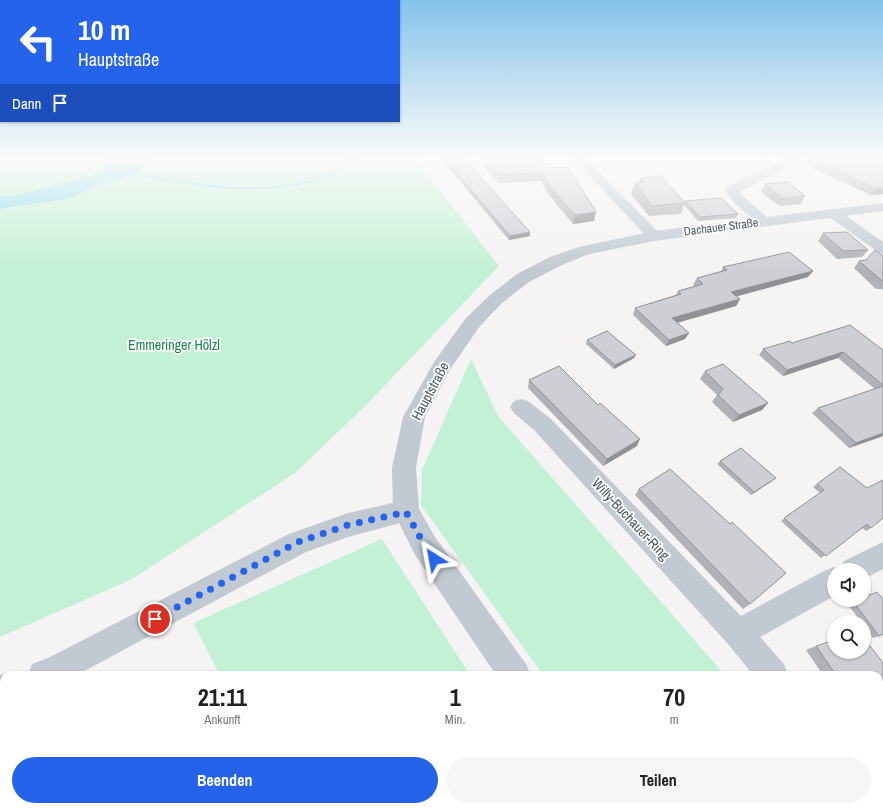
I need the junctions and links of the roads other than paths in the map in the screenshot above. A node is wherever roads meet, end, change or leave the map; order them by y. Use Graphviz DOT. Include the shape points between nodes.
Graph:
graph roads {
  1 [pos="615,195"];
  2 [pos="735,195"];
  3 [pos="883,207"];
  4 [pos="833,213"];
  5 [pos="764,222"];
  6 [pos="654,236"];
  7 [pos="883,249"];
  8 [pos="521,407"];
  9 [pos="406,512"];
  10 [pos="883,555"];
  11 [pos="868,563"];
  12 [pos="827,585"];
  13 [pos="738,634"];
  14 [pos="53,671"];
  15 [pos="512,671"];
  16 [pos="770,671"];
  1 -- 6 [label="street"];
  2 -- 5 [label="street"];
  3 -- 4 [label="street, Dachauer Straße"];
  4 -- 5 [label="street, Dachauer Straße"];
  4 -- 7 [label="street"];
  5 -- 6 [label="street, Dachauer Straße"];
  6 -- 9 [label="street, Hauptstraße" via="584,250 556,261 523,278 496,299 473,322 442,367 414,417 404,468"];
  8 -- 13 [label="street, Willy-Buchauer-Ring" via="543,425"];
  9 -- 14 [label="street" via="348,525 298,542"];
  9 -- 15 [label="street" via="425,546"];
  10 -- 11 [label="street"];
  12 -- 13 [label="street"];
  13 -- 16 [label="street, Willy-Buchauer-Ring"];
}
